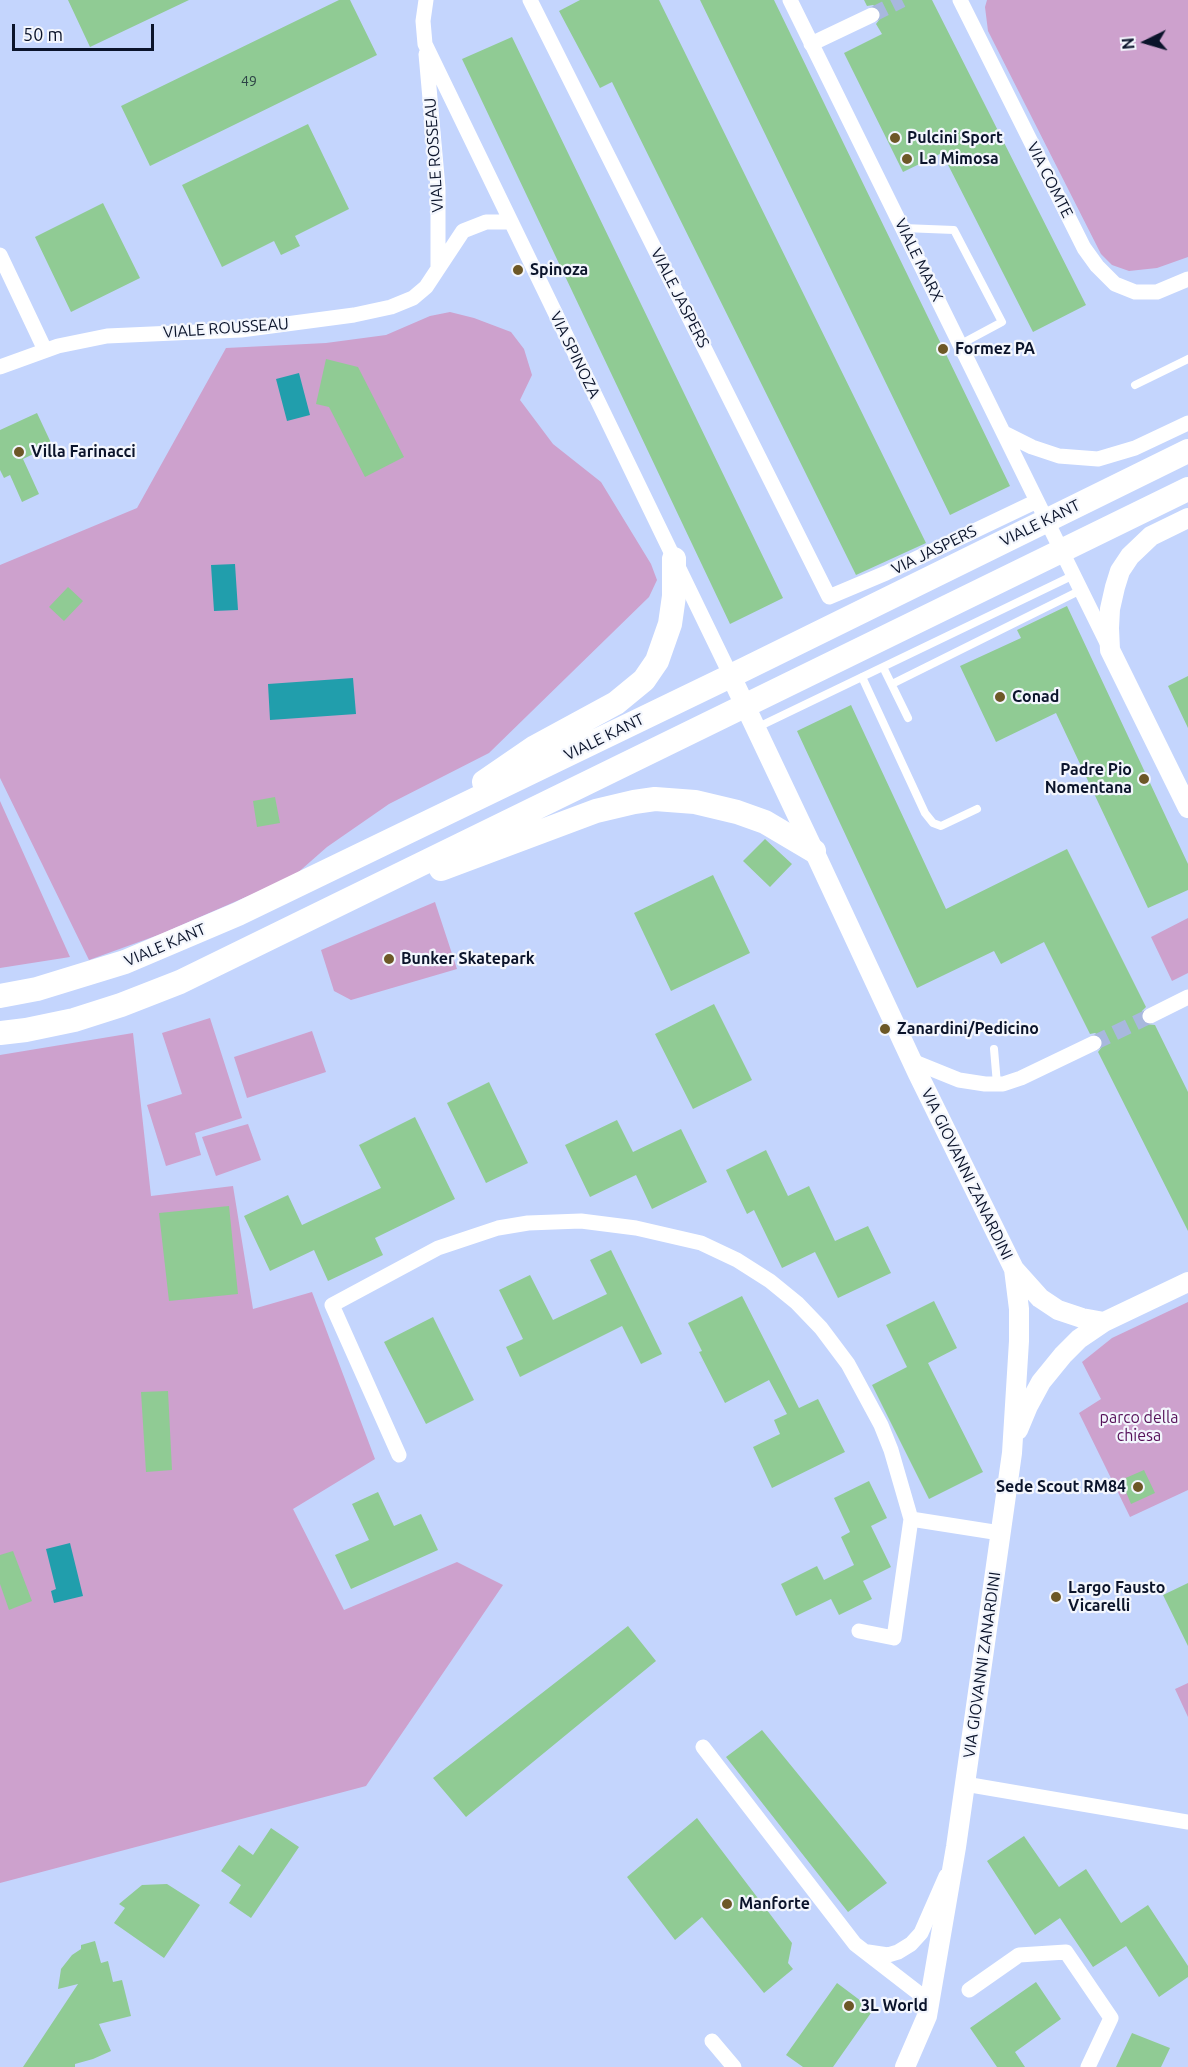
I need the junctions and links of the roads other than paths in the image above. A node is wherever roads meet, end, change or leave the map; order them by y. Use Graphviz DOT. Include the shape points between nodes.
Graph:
graph roads {
  1 [pos="426,0"];
  2 [pos="530,0"];
  3 [pos="790,0"];
  4 [pos="960,0"];
  5 [pos="872,15"];
  6 [pos="425,44"];
  7 [pos="811,44"];
  8 [pos="510,222"];
  9 [pos="903,228"];
  10 [pos="0,255"];
  11 [pos="438,266"];
  12 [pos="1187,281"];
  13 [pos="961,344"];
  14 [pos="45,350"];
  15 [pos="1188,359"];
  16 [pos="0,367"];
  17 [pos="1135,385"];
  18 [pos="1188,423"];
  19 [pos="1004,433"];
  20 [pos="1188,451"];
  21 [pos="1188,489"];
  22 [pos="1042,510"];
  23 [pos="1188,518"];
  24 [pos="1062,551"];
  25 [pos="674,559"];
  26 [pos="1074,575"];
  27 [pos="1081,590"];
  28 [pos="829,597"];
  29 [pos="1110,650"];
  30 [pos="884,666"];
  31 [pos="730,676"];
  32 [pos="862,677"];
  33 [pos="892,684"];
  34 [pos="745,706"];
  35 [pos="908,718"];
  36 [pos="756,728"];
  37 [pos="1188,807"];
  38 [pos="977,809"];
  39 [pos="440,816"];
  40 [pos="814,851"];
  41 [pos="381,884"];
  42 [pos="3,996"];
  43 [pos="1188,997"];
  44 [pos="1150,1016"];
  45 [pos="74,1020"];
  46 [pos="0,1028"];
  47 [pos="0,1033"];
  48 [pos="1094,1043"];
  49 [pos="994,1049"];
  50 [pos="912,1061"];
  51 [pos="997,1084"];
  52 [pos="1014,1269"];
  53 [pos="1188,1282"];
  54 [pos="1104,1322"];
  55 [pos="1012,1453"];
  56 [pos="399,1455"];
  57 [pos="912,1519"];
  58 [pos="1000,1533"];
  59 [pos="859,1630"];
  60 [pos="703,1747"];
  61 [pos="965,1784"];
  62 [pos="1188,1822"];
  63 [pos="955,1854"];
  64 [pos="860,1949"];
  65 [pos="969,1990"];
  66 [pos="930,2002"];
  67 [pos="711,2041"];
  68 [pos="734,2067"];
  69 [pos="906,2067"];
  70 [pos="1088,2067"];
  1 -- 6 [label="street, VIA SPINOZA"];
  2 -- 28 [label="street, VIALE JASPERS"];
  3 -- 7 [label="street, VIALE MARX"];
  4 -- 12 [label="street, VIA COMTE" via="1084,248 1097,266 1115,284 1135,292 1157,292"];
  5 -- 7 [label="street"];
  6 -- 8 [label="street, VIA SPINOZA"];
  6 -- 11 [label="street, VIALE ROSSEAU" via="438,188"];
  7 -- 9 [label="street, VIALE MARX"];
  8 -- 11 [label="street, VIALE ROUSSEAU" via="470,227"];
  8 -- 25 [label="street, VIA SPINOZA"];
  9 -- 13 [label="street, VIALE MARX"];
  9 -- 13 [label="lane" via="954,230 1002,322"];
  10 -- 14 [label="street"];
  11 -- 14 [label="street, VIALE ROUSSEAU" via="429,284 412,298 374,312 229,331 107,336"];
  13 -- 19 [label="street, VIALE MARX"];
  14 -- 16 [label="street, VIALE ROUSSEAU"];
  15 -- 17 [label="lane"];
  18 -- 19 [label="street" via="1128,451 1098,459 1048,453"];
  19 -- 22 [label="street, VIALE MARX"];
  20 -- 22 [label="main road, VIALE KANT"];
  21 -- 24 [label="main road, VIALE KANT"];
  22 -- 24 [label="street, VIALE MARX"];
  22 -- 28 [label="street, VIA JASPERS"];
  22 -- 31 [label="main road, VIALE KANT"];
  23 -- 29 [label="street" via="1147,539 1124,565 1112,598"];
  24 -- 26 [label="street, VIALE MARX"];
  24 -- 34 [label="main road, VIALE KANT"];
  25 -- 31 [label="street, VIA SPINOZA"];
  25 -- 39 [label="main road" via="670,624 657,661 644,680 616,703 517,758"];
  26 -- 27 [label="street, VIALE MARX"];
  26 -- 30 [label="lane"];
  27 -- 29 [label="street, VIALE MARX"];
  27 -- 33 [label="lane"];
  29 -- 37 [label="street"];
  30 -- 32 [label="lane"];
  30 -- 33 [label="lane"];
  31 -- 34 [label="street, VIA SPINOZA"];
  31 -- 39 [label="main road, VIALE KANT"];
  32 -- 36 [label="lane"];
  32 -- 38 [label="lane" via="929,818 941,826"];
  33 -- 35 [label="lane"];
  34 -- 36 [label="street, VIA GIOVANNI ZANARDINI"];
  34 -- 41 [label="main road, VIALE KANT"];
  36 -- 40 [label="street, VIA GIOVANNI ZANARDINI"];
  39 -- 42 [label="main road, VIALE KANT" via="150,952 55,984"];
  40 -- 41 [label="main road" via="765,822 737,812 695,802 655,799 596,812 444,869"];
  40 -- 50 [label="street, VIA GIOVANNI ZANARDINI"];
  41 -- 45 [label="main road, VIALE KANT" via="180,982"];
  43 -- 44 [label="street"];
  45 -- 46 [label="street, VIALE KANT"];
  45 -- 47 [label="main road, VIALE KANT"];
  48 -- 51 [label="street" via="1021,1078"];
  49 -- 51 [label="lane"];
  50 -- 51 [label="street" via="959,1080"];
  50 -- 52 [label="street, VIA GIOVANNI ZANARDINI"];
  52 -- 54 [label="street" via="1040,1298 1058,1310"];
  52 -- 55 [label="street, VIA GIOVANNI ZANARDINI" via="1020,1327"];
  53 -- 54 [label="street"];
  54 -- 55 [label="street" via="1070,1346 1041,1382 1023,1416"];
  55 -- 58 [label="street, VIA GIOVANNI ZANARDINI"];
  56 -- 57 [label="street" via="332,1305 438,1248 498,1228 581,1221 614,1225 701,1243 737,1260 796,1303 836,1345 866,1394 891,1450"];
  57 -- 58 [label="street"];
  57 -- 59 [label="street" via="894,1638"];
  58 -- 61 [label="street, VIA GIOVANNI ZANARDINI"];
  60 -- 64 [label="street"];
  61 -- 62 [label="street"];
  61 -- 63 [label="street, VIA GIOVANNI ZANARDINI"];
  63 -- 64 [label="street" via="921,1933 911,1944 888,1955"];
  63 -- 66 [label="street, VIA GIOVANNI ZANARDINI"];
  64 -- 66 [label="street"];
  65 -- 70 [label="street" via="1019,1954 1066,1952 1111,2018"];
  66 -- 69 [label="street, VIA GIOVANNI ZANARDINI"];
  67 -- 68 [label="street"];
}
